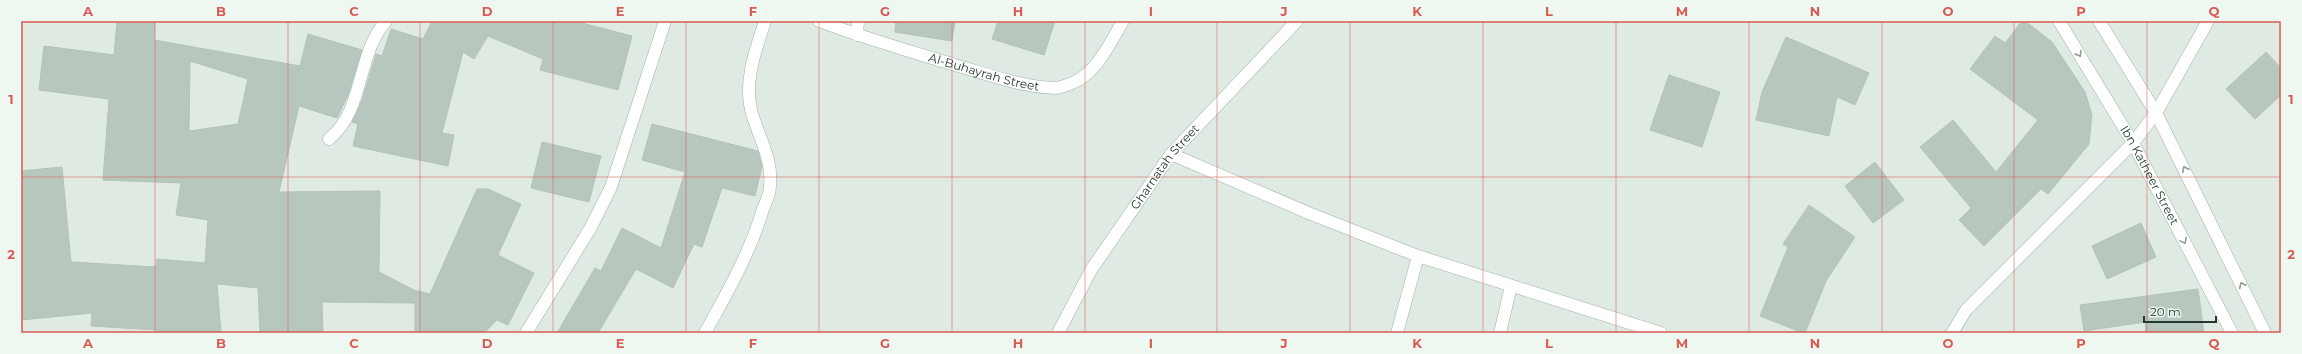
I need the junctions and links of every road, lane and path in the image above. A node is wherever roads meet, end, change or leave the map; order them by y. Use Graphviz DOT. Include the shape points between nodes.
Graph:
graph roads {
  1 [pos="386,21"];
  2 [pos="665,21"];
  3 [pos="765,21"];
  4 [pos="819,21"];
  5 [pos="858,21"];
  6 [pos="1123,21"];
  7 [pos="1297,21"];
  8 [pos="2059,21"];
  9 [pos="2099,21"];
  10 [pos="2208,21"];
  11 [pos="857,35"];
  12 [pos="2156,113"];
  13 [pos="329,139"];
  14 [pos="2133,144"];
  15 [pos="1171,154"];
  16 [pos="1418,256"];
  17 [pos="1510,286"];
  18 [pos="526,333"];
  19 [pos="705,333"];
  20 [pos="1058,333"];
  21 [pos="1397,333"];
  22 [pos="1500,333"];
  23 [pos="1661,333"];
  24 [pos="1952,333"];
  25 [pos="2232,333"];
  26 [pos="2265,333"];
  1 -- 13 [label="street" via="380,27 366,59 347,120"];
  2 -- 18 [label="street" via="611,187 591,227"];
  3 -- 19 [label="street" via="752,63 750,90 751,108 769,162 770,186 756,232 733,284"];
  4 -- 11 [label="street, Al-Buhayrah Street"];
  5 -- 11 [label="street"];
  6 -- 11 [label="street, Al-Buhayrah Street" via="1106,50 1087,74 1073,83 1057,88 1035,86 975,71"];
  7 -- 15 [label="street, Gharnatah Street"];
  8 -- 14 [label="street, Ibn Katheer Street, one-way"];
  9 -- 12 [label="street"];
  10 -- 12 [label="street"];
  12 -- 14 [label="street"];
  26 -- 12 [label="street, one-way"];
  14 -- 24 [label="street" via="1966,310"];
  14 -- 25 [label="street, Ibn Katheer Street, one-way"];
  15 -- 16 [label="street" via="1311,214"];
  15 -- 20 [label="street, Gharnatah Street" via="1091,270"];
  16 -- 17 [label="street"];
  16 -- 21 [label="street"];
  17 -- 22 [label="street"];
  17 -- 23 [label="street"];
}
